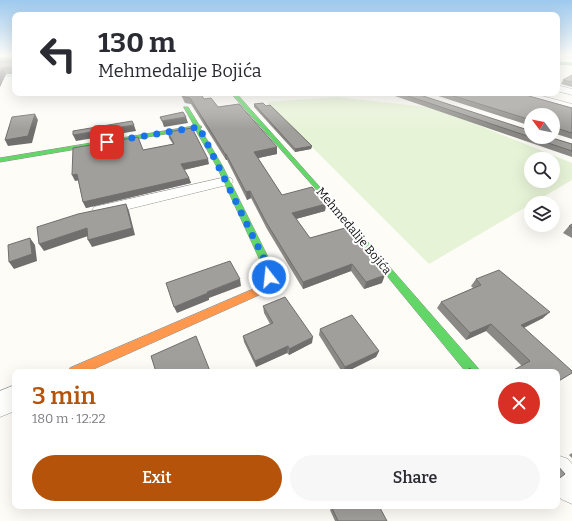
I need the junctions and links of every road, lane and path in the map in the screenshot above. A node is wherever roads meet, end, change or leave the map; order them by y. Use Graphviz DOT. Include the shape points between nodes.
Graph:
graph roads {
  1 [pos="560,89"];
  2 [pos="572,92"];
  3 [pos="236,96"];
  4 [pos="531,96"];
  5 [pos="572,107"];
  6 [pos="186,108"];
  7 [pos="199,127"];
  8 [pos="0,160"];
  9 [pos="226,181"];
  10 [pos="86,215"];
  11 [pos="81,369"];
  12 [pos="471,369"];
  13 [pos="12,399"];
  14 [pos="0,404"];
  15 [pos="560,474"];
  16 [pos="572,488"];
  1 -- 2 [label="street"];
  3 -- 12 [label="street, Mehmedalije Bojića"];
  4 -- 5 [label="street"];
  6 -- 7 [label="street"];
  7 -- 8 [label="street"];
  7 -- 9 [label="street"];
  9 -- 10 [label="street"];
  9 -- 11 [label="street" via="269,269 269,277 264,286 252,294"];
  13 -- 14 [label="street"];
  15 -- 16 [label="street"];
}
